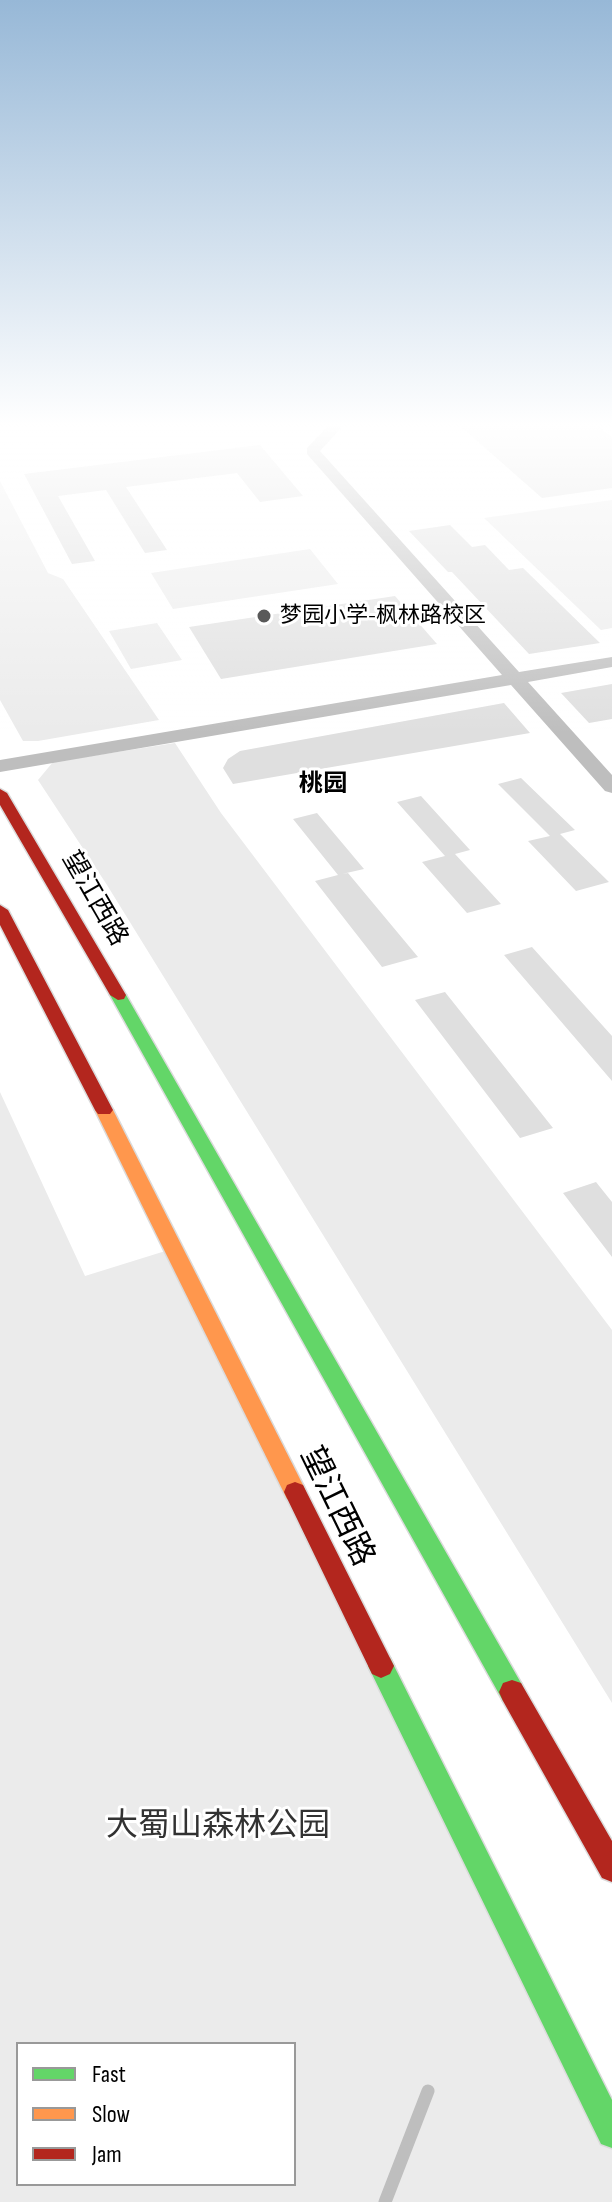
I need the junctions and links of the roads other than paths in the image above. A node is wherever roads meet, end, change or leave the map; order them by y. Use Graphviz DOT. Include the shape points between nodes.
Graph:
graph roads {
  1 [pos="381,528"];
  2 [pos="612,662"];
  3 [pos="515,678"];
  4 [pos="0,766"];
  5 [pos="612,787"];
  6 [pos="0,793"];
  7 [pos="0,910"];
  8 [pos="612,1868"];
  9 [pos="612,2133"];
  1 -- 3 [label="street"];
  2 -- 3 [label="street"];
  3 -- 4 [label="street"];
  3 -- 5 [label="street"];
  6 -- 8 [label="main road, 望江西路"];
  7 -- 9 [label="main road, 望江西路" via="175,1248"];
}
